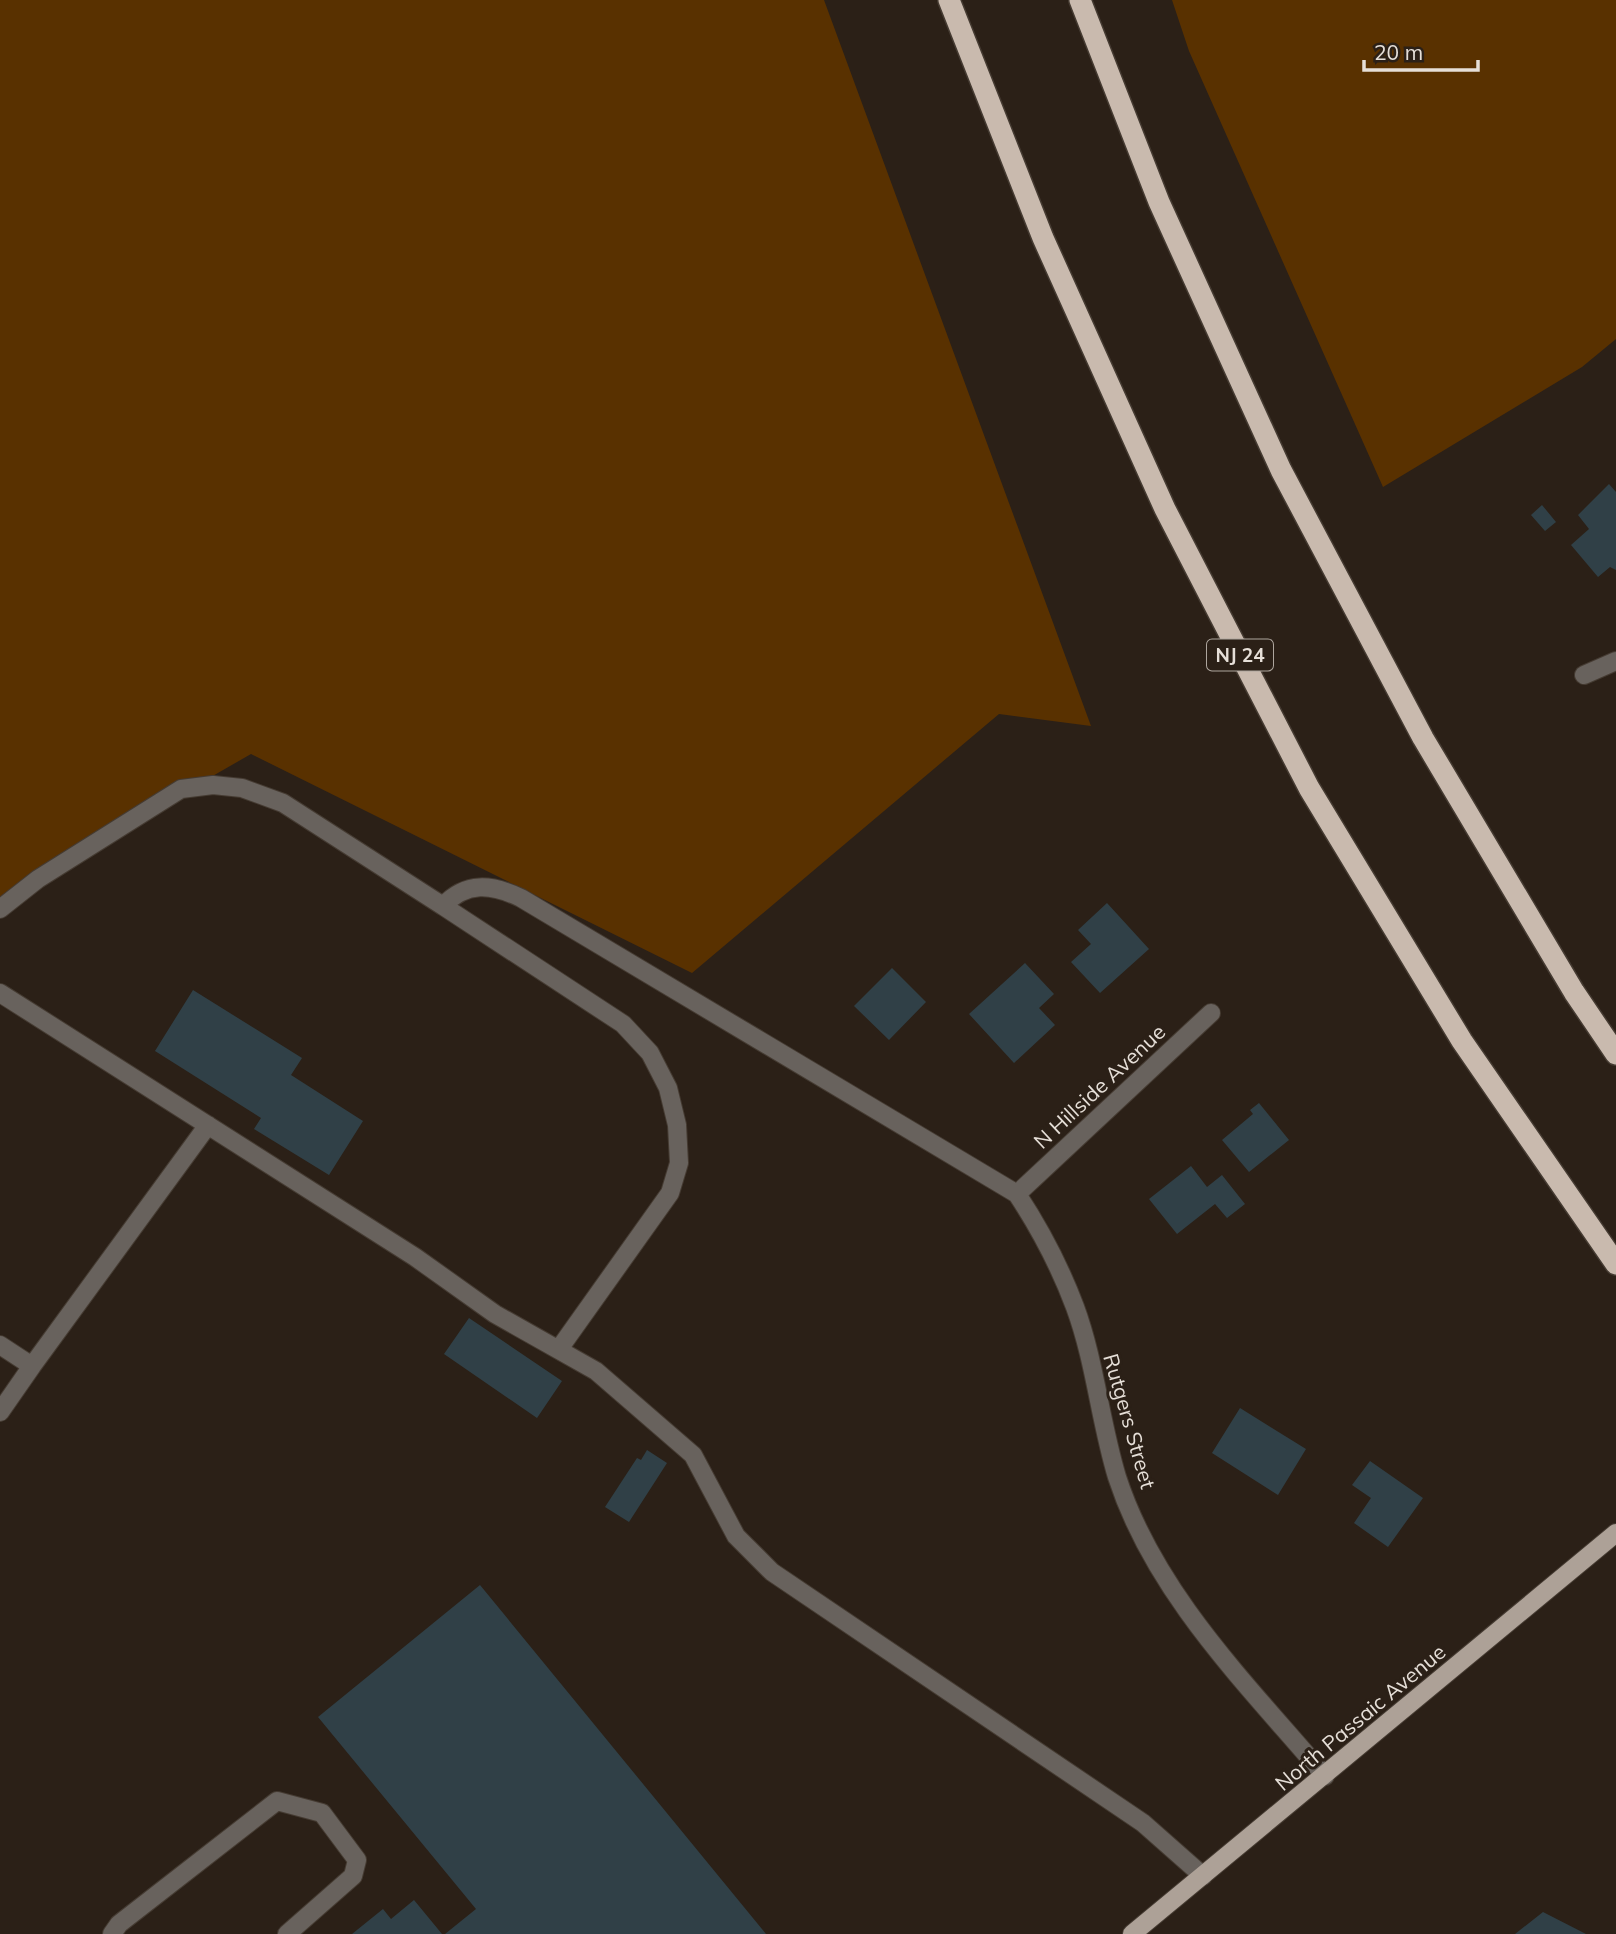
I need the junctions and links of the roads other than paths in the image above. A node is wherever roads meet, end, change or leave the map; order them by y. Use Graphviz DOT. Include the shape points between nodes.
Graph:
graph roads {
  1 [pos="949,0"];
  2 [pos="1080,0"];
  3 [pos="1616,661"];
  4 [pos="1584,675"];
  5 [pos="443,906"];
  6 [pos="0,909"];
  7 [pos="0,993"];
  8 [pos="1211,1013"];
  9 [pos="1616,1055"];
  10 [pos="208,1125"];
  11 [pos="1017,1194"];
  12 [pos="1616,1264"];
  13 [pos="0,1345"];
  14 [pos="559,1349"];
  15 [pos="32,1366"];
  16 [pos="0,1412"];
  17 [pos="1616,1533"];
  18 [pos="1325,1776"];
  19 [pos="1203,1876"];
  20 [pos="112,1934"];
  21 [pos="287,1934"];
  22 [pos="1132,1934"];
  1 -- 12 [label="highway, NJ 24" via="1043,238 1164,509 1309,788 1462,1041"];
  2 -- 9 [label="highway" via="1159,202 1281,470 1423,738"];
  3 -- 4 [label="street"];
  5 -- 6 [label="street" via="283,803 242,788 213,785 181,789 38,879"];
  5 -- 11 [label="street, Rutgers Street" via="467,888 485,886 521,898"];
  5 -- 14 [label="street" via="623,1024 650,1053 668,1088 677,1125 679,1163 670,1193"];
  7 -- 10 [label="street"];
  8 -- 11 [label="street, N Hillside Avenue"];
  10 -- 14 [label="street" via="415,1257 495,1314"];
  10 -- 15 [label="street"];
  11 -- 18 [label="street, Rutgers Street" via="1041,1230 1076,1308 1118,1477 1166,1581 1196,1624"];
  13 -- 15 [label="street"];
  14 -- 19 [label="street" via="596,1371 693,1455 736,1536 772,1572 1143,1823"];
  15 -- 16 [label="street"];
  17 -- 18 [label="main road, North Passaic Avenue"];
  18 -- 19 [label="main road, North Passaic Avenue"];
  19 -- 22 [label="main road, North Passaic Avenue"];
  20 -- 21 [label="street" via="277,1801 322,1813 356,1860 353,1876"];
}
